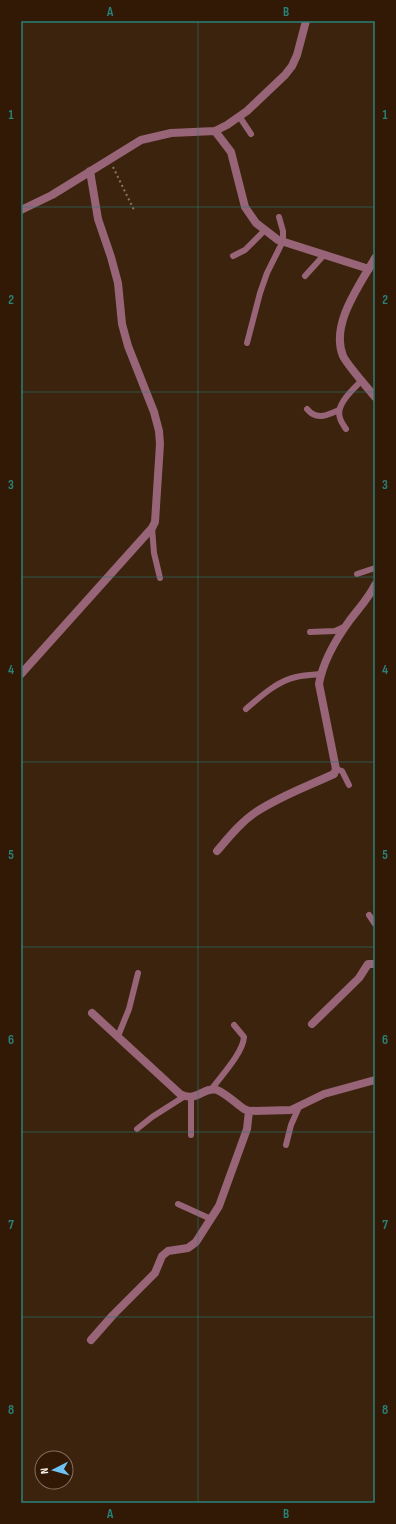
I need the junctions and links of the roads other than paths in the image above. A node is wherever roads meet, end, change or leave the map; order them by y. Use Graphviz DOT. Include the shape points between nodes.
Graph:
graph roads {
  1 [pos="306,21"];
  2 [pos="239,116"];
  3 [pos="215,131"];
  4 [pos="251,134"];
  5 [pos="90,171"];
  6 [pos="21,210"];
  7 [pos="279,216"];
  8 [pos="265,230"];
  9 [pos="283,241"];
  10 [pos="324,255"];
  11 [pos="233,256"];
  12 [pos="375,258"];
  13 [pos="369,269"];
  14 [pos="305,276"];
  15 [pos="247,343"];
  16 [pos="362,380"];
  17 [pos="375,396"];
  18 [pos="307,409"];
  19 [pos="339,410"];
  20 [pos="346,429"];
  21 [pos="152,528"];
  22 [pos="375,568"];
  23 [pos="357,574"];
  24 [pos="160,578"];
  25 [pos="375,585"];
  26 [pos="346,626"];
  27 [pos="310,632"];
  28 [pos="21,674"];
  29 [pos="321,674"];
  30 [pos="246,709"];
  31 [pos="336,769"];
  32 [pos="349,785"];
  33 [pos="217,851"];
  34 [pos="369,915"];
  35 [pos="375,924"];
  36 [pos="375,963"];
  37 [pos="138,973"];
  38 [pos="92,1013"];
  39 [pos="312,1024"];
  40 [pos="234,1025"];
  41 [pos="118,1036"];
  42 [pos="375,1080"];
  43 [pos="211,1090"];
  44 [pos="188,1097"];
  45 [pos="298,1108"];
  46 [pos="249,1111"];
  47 [pos="137,1129"];
  48 [pos="191,1135"];
  49 [pos="286,1145"];
  50 [pos="178,1204"];
  51 [pos="211,1219"];
  52 [pos="91,1340"];
  1 -- 2 [label="street" via="292,66"];
  2 -- 3 [label="street"];
  2 -- 4 [label="lane"];
  3 -- 5 [label="street" via="171,133 140,140"];
  3 -- 8 [label="street" via="231,152 245,207 256,223"];
  5 -- 6 [label="street" via="52,195"];
  5 -- 21 [label="street" via="98,219 118,283 122,324 159,431 155,522"];
  7 -- 9 [label="lane"];
  8 -- 9 [label="street"];
  8 -- 11 [label="lane" via="245,250"];
  9 -- 10 [label="street"];
  9 -- 15 [label="lane" via="267,273"];
  10 -- 13 [label="street"];
  10 -- 14 [label="lane"];
  12 -- 13 [label="street"];
  13 -- 16 [label="street" via="345,312 340,332 344,358"];
  16 -- 17 [label="street"];
  16 -- 19 [label="lane"];
  18 -- 19 [label="lane" via="311,414 318,416"];
  19 -- 20 [label="lane" via="339,417"];
  21 -- 24 [label="lane"];
  21 -- 28 [label="street"];
  22 -- 23 [label="lane"];
  25 -- 26 [label="street" via="367,600"];
  26 -- 27 [label="lane" via="335,631"];
  26 -- 29 [label="street"];
  29 -- 30 [label="lane" via="295,677 283,682"];
  29 -- 31 [label="street" via="321,696"];
  31 -- 32 [label="lane" via="342,771"];
  31 -- 33 [label="street" via="334,774 255,812"];
  34 -- 35 [label="lane"];
  36 -- 39 [label="street" via="368,964 359,978"];
  37 -- 41 [label="lane" via="129,1009"];
  38 -- 41 [label="street"];
  40 -- 43 [label="lane" via="244,1037 244,1044"];
  41 -- 44 [label="street" via="180,1094"];
  42 -- 45 [label="street" via="324,1094"];
  43 -- 44 [label="street"];
  43 -- 46 [label="street" via="218,1090"];
  44 -- 47 [label="lane" via="152,1116"];
  44 -- 48 [label="lane"];
  45 -- 46 [label="street"];
  45 -- 49 [label="lane"];
  46 -- 51 [label="street" via="247,1129 234,1166 219,1206"];
  50 -- 51 [label="lane"];
  51 -- 52 [label="street" via="196,1242 188,1248 168,1251 162,1256 155,1273"];
}
